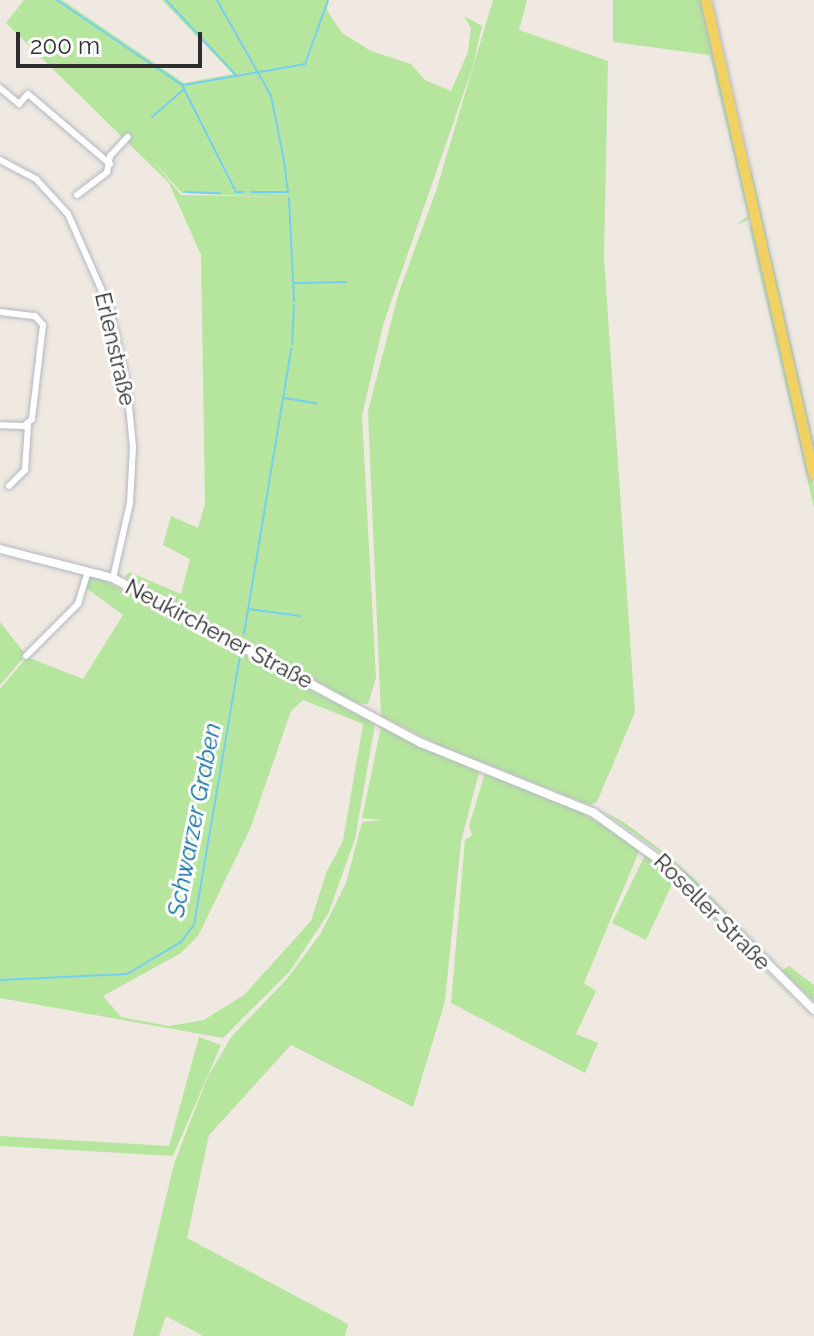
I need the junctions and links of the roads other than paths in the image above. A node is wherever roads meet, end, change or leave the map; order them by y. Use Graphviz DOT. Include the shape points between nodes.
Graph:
graph roads {
  1 [pos="706,0"];
  2 [pos="0,88"];
  3 [pos="128,137"];
  4 [pos="0,160"];
  5 [pos="110,164"];
  6 [pos="77,195"];
  7 [pos="0,312"];
  8 [pos="0,425"];
  9 [pos="26,426"];
  10 [pos="814,475"];
  11 [pos="9,486"];
  12 [pos="0,549"];
  13 [pos="88,569"];
  14 [pos="113,578"];
  15 [pos="26,656"];
  16 [pos="428,747"];
  17 [pos="813,1008"];
  1 -- 10 [label="main road"];
  2 -- 5 [label="street" via="19,104 28,94"];
  3 -- 5 [label="street" via="110,156"];
  4 -- 14 [label="street, Erlenstraße" via="36,179 68,214 109,307 127,385 133,447 130,503"];
  5 -- 6 [label="street"];
  7 -- 9 [label="street" via="35,316 43,327 34,415"];
  8 -- 9 [label="street"];
  9 -- 11 [label="street" via="25,470"];
  12 -- 13 [label="street, Neukirchener Straße"];
  13 -- 14 [label="street, Neukirchener Straße"];
  13 -- 15 [label="street" via="78,604"];
  14 -- 16 [label="street, Neukirchener Straße"];
  16 -- 17 [label="street, Roseller Straße" via="563,798 629,835 681,876"];
}
